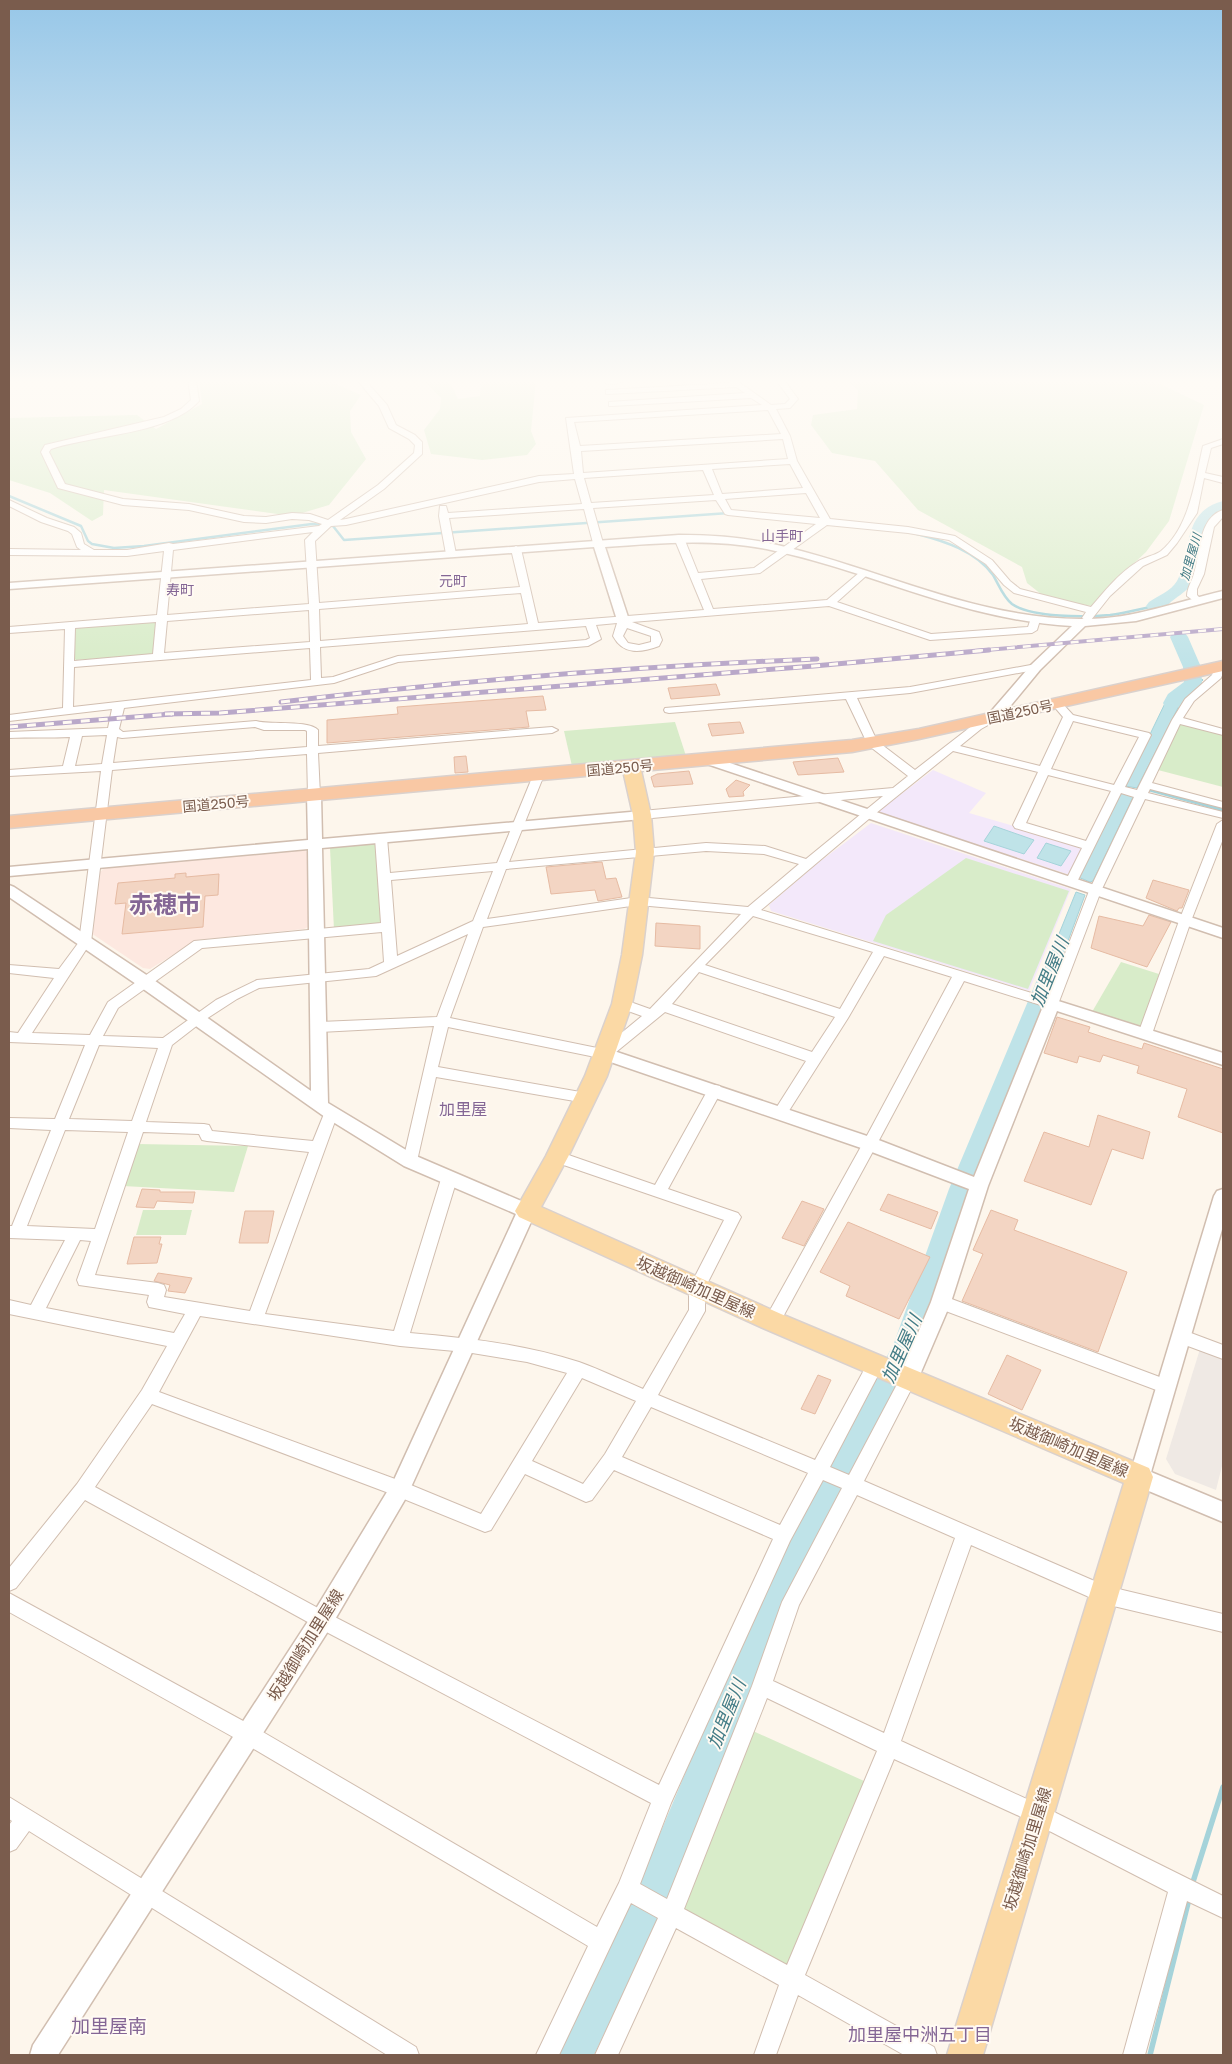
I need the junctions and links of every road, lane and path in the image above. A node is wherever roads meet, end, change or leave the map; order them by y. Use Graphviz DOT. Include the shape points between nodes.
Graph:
graph roads {
  1 [pos="56,476"];
  2 [pos="394,476"];
  3 [pos="589,476"];
  4 [pos="710,476"];
  5 [pos="801,476"];
  6 [pos="1201,476"];
  7 [pos="1210,476"];
  8 [pos="579,477"];
  9 [pos="1223,480"];
  10 [pos="808,490"];
  11 [pos="719,497"];
  12 [pos="441,500"];
  13 [pos="9,503"];
  14 [pos="587,506"];
  15 [pos="1223,513"];
  16 [pos="444,516"];
  17 [pos="826,521"];
  18 [pos="326,526"];
  19 [pos="679,538"];
  20 [pos="598,543"];
  21 [pos="169,546"];
  22 [pos="516,549"];
  23 [pos="786,550"];
  24 [pos="9,552"];
  25 [pos="92,552"];
  26 [pos="451,554"];
  27 [pos="313,564"];
  28 [pos="863,574"];
  29 [pos="165,575"];
  30 [pos="696,576"];
  31 [pos="9,586"];
  32 [pos="525,590"];
  33 [pos="1223,594"];
  34 [pos="1198,602"];
  35 [pos="830,603"];
  36 [pos="314,606"];
  37 [pos="1093,611"];
  38 [pos="710,613"];
  39 [pos="162,618"];
  40 [pos="623,620"];
  41 [pos="1035,620"];
  42 [pos="590,622"];
  43 [pos="1082,623"];
  44 [pos="70,625"];
  45 [pos="534,626"];
  46 [pos="9,630"];
  47 [pos="315,644"];
  48 [pos="158,656"];
  49 [pos="70,664"];
  50 [pos="1036,667"];
  51 [pos="1217,668"];
  52 [pos="316,682"];
  53 [pos="850,696"];
  54 [pos="119,705"];
  55 [pos="68,710"];
  56 [pos="668,710"];
  57 [pos="1063,710"];
  58 [pos="9,718"];
  59 [pos="993,718"];
  60 [pos="1177,720"];
  61 [pos="552,730"];
  62 [pos="113,731"];
  63 [pos="1223,732"];
  64 [pos="77,733"];
  65 [pos="9,735"];
  66 [pos="872,743"];
  67 [pos="953,748"];
  68 [pos="313,750"];
  69 [pos="709,760"];
  70 [pos="631,766"];
  71 [pos="107,767"];
  72 [pos="68,770"];
  73 [pos="1045,771"];
  74 [pos="9,774"];
  75 [pos="538,775"];
  76 [pos="916,776"];
  77 [pos="1119,789"];
  78 [pos="898,790"];
  79 [pos="1143,790"];
  80 [pos="314,795"];
  81 [pos="816,798"];
  82 [pos="1223,805"];
  83 [pos="101,815"];
  84 [pos="642,815"];
  85 [pos="866,815"];
  86 [pos="1223,815"];
  87 [pos="9,822"];
  88 [pos="1223,824"];
  89 [pos="518,826"];
  90 [pos="381,838"];
  91 [pos="315,844"];
  92 [pos="1089,846"];
  93 [pos="645,852"];
  94 [pos="95,863"];
  95 [pos="808,863"];
  96 [pos="501,866"];
  97 [pos="9,871"];
  98 [pos="384,877"];
  99 [pos="1074,883"];
  100 [pos="1093,890"];
  101 [pos="9,891"];
  102 [pos="638,901"];
  103 [pos="751,911"];
  104 [pos="1185,921"];
  105 [pos="478,924"];
  106 [pos="387,927"];
  107 [pos="317,933"];
  108 [pos="1223,933"];
  109 [pos="85,942"];
  110 [pos="881,950"];
  111 [pos="391,963"];
  112 [pos="696,967"];
  113 [pos="9,969"];
  114 [pos="63,974"];
  115 [pos="960,975"];
  116 [pos="318,978"];
  117 [pos="145,982"];
  118 [pos="622,1004"];
  119 [pos="1052,1004"];
  120 [pos="657,1011"];
  121 [pos="843,1015"];
  122 [pos="196,1019"];
  123 [pos="442,1021"];
  124 [pos="320,1027"];
  125 [pos="1145,1034"];
  126 [pos="14,1040"];
  127 [pos="94,1040"];
  128 [pos="166,1042"];
  129 [pos="605,1054"];
  130 [pos="814,1058"];
  131 [pos="1223,1059"];
  132 [pos="430,1071"];
  133 [pos="715,1090"];
  134 [pos="586,1098"];
  135 [pos="325,1109"];
  136 [pos="780,1113"];
  137 [pos="9,1123"];
  138 [pos="60,1125"];
  139 [pos="137,1127"];
  140 [pos="870,1144"];
  141 [pos="319,1148"];
  142 [pos="557,1157"];
  143 [pos="410,1161"];
  144 [pos="449,1179"];
  145 [pos="979,1186"];
  146 [pos="658,1192"];
  147 [pos="1222,1202"];
  148 [pos="527,1212"];
  149 [pos="13,1232"];
  150 [pos="76,1234"];
  151 [pos="100,1235"];
  152 [pos="697,1288"];
  153 [pos="941,1302"];
  154 [pos="9,1307"];
  155 [pos="194,1310"];
  156 [pos="35,1313"];
  157 [pos="254,1319"];
  158 [pos="772,1321"];
  159 [pos="1182,1337"];
  160 [pos="400,1339"];
  161 [pos="178,1342"];
  162 [pos="466,1345"];
  163 [pos="1223,1352"];
  164 [pos="876,1364"];
  165 [pos="578,1369"];
  166 [pos="909,1378"];
  167 [pos="1167,1387"];
  168 [pos="148,1396"];
  169 [pos="646,1398"];
  170 [pos="611,1460"];
  171 [pos="521,1464"];
  172 [pos="819,1470"];
  173 [pos="1139,1477"];
  174 [pos="853,1487"];
  175 [pos="400,1489"];
  176 [pos="83,1490"];
  177 [pos="1223,1512"];
  178 [pos="966,1534"];
  179 [pos="784,1535"];
  180 [pos="12,1572"];
  181 [pos="1105,1595"];
  182 [pos="9,1602"];
  183 [pos="322,1620"];
  184 [pos="1223,1623"];
  185 [pos="762,1686"];
  186 [pos="249,1735"];
  187 [pos="889,1746"];
  188 [pos="663,1798"];
  189 [pos="18,1812"];
  190 [pos="1037,1814"];
  191 [pos="9,1842"];
  192 [pos="1180,1887"];
  193 [pos="627,1889"];
  194 [pos="148,1893"];
  195 [pos="1223,1907"];
  196 [pos="671,1915"];
  197 [pos="603,1942"];
  198 [pos="792,1980"];
  199 [pos="43,2055"];
  200 [pos="408,2055"];
  201 [pos="547,2055"];
  202 [pos="606,2055"];
  203 [pos="765,2055"];
  204 [pos="926,2055"];
  205 [pos="965,2055"];
  206 [pos="1134,2055"];
  1 -- 18 [label="street" via="61,486 123,502 189,507 244,519 310,517"];
  2 -- 18 [label="street"];
  3 -- 8 [label="street"];
  4 -- 11 [label="street"];
  5 -- 10 [label="street"];
  6 -- 37 [label="street" via="1192,513 1174,541 1164,552 1140,564"];
  7 -- 9 [label="street"];
  8 -- 12 [label="street" via="539,479"];
  8 -- 14 [label="street"];
  10 -- 11 [label="street"];
  10 -- 17 [label="street"];
  11 -- 14 [label="street"];
  11 -- 17 [label="street" via="728,512"];
  12 -- 16 [label="street"];
  12 -- 18 [label="street"];
  13 -- 25 [label="street" via="71,529 80,545"];
  14 -- 16 [label="street"];
  14 -- 20 [label="street"];
  15 -- 34 [label="street" via="1209,527 1199,574 1192,589 1192,596"];
  16 -- 26 [label="street"];
  17 -- 23 [label="street"];
  17 -- 37 [label="street" via="952,538 989,562 1017,591"];
  18 -- 21 [label="street"];
  18 -- 27 [label="street" via="310,540"];
  19 -- 20 [label="street"];
  19 -- 23 [label="street" via="735,541"];
  19 -- 30 [label="street"];
  20 -- 22 [label="street"];
  20 -- 40 [label="street"];
  21 -- 25 [label="street" via="127,553"];
  21 -- 29 [label="street"];
  22 -- 26 [label="street"];
  22 -- 32 [label="street"];
  23 -- 28 [label="street"];
  23 -- 30 [label="street" via="757,571"];
  24 -- 25 [label="street"];
  26 -- 27 [label="street"];
  27 -- 29 [label="street"];
  27 -- 36 [label="street"];
  28 -- 35 [label="street"];
  28 -- 41 [label="street" via="981,611"];
  29 -- 31 [label="street"];
  29 -- 39 [label="street"];
  30 -- 38 [label="street"];
  32 -- 36 [label="street"];
  32 -- 45 [label="street"];
  33 -- 34 [label="street"];
  34 -- 43 [label="street" via="1140,617"];
  35 -- 38 [label="street"];
  35 -- 41 [label="street" via="930,636 1032,630"];
  36 -- 39 [label="street"];
  36 -- 47 [label="street"];
  37 -- 43 [label="street"];
  38 -- 40 [label="street"];
  39 -- 44 [label="street"];
  39 -- 48 [label="street"];
  40 -- 42 [label="street"];
  41 -- 43 [label="street"];
  42 -- 45 [label="street"];
  42 -- 52 [label="street" via="596,639 588,643 398,659 334,680"];
  43 -- 50 [label="street"];
  44 -- 46 [label="street"];
  44 -- 49 [label="street"];
  45 -- 47 [label="street"];
  47 -- 48 [label="street"];
  47 -- 52 [label="street"];
  48 -- 49 [label="street"];
  49 -- 55 [label="street"];
  50 -- 53 [label="street" via="910,690"];
  50 -- 59 [label="street"];
  51 -- 57 [label="highway, 国道250号" via="1159,681"];
  51 -- 60 [label="street" via="1217,676 1190,700"];
  52 -- 54 [label="street"];
  53 -- 56 [label="street"];
  53 -- 66 [label="street"];
  54 -- 55 [label="street"];
  54 -- 62 [label="street"];
  55 -- 58 [label="street"];
  57 -- 59 [label="highway, 国道250号"];
  57 -- 73 [label="street"];
  57 -- 77 [label="street" via="1145,734"];
  59 -- 66 [label="highway, 国道250号"];
  59 -- 67 [label="street"];
  60 -- 63 [label="street"];
  60 -- 79 [label="street"];
  61 -- 68 [label="street"];
  62 -- 64 [label="street"];
  62 -- 68 [label="street" via="122,735 256,724 264,727 307,727 312,730"];
  62 -- 71 [label="street"];
  64 -- 65 [label="street"];
  64 -- 72 [label="street"];
  66 -- 69 [label="highway, 国道250号"];
  66 -- 76 [label="street"];
  67 -- 73 [label="street"];
  67 -- 76 [label="street"];
  68 -- 71 [label="street"];
  68 -- 80 [label="street"];
  69 -- 70 [label="highway, 国道250号"];
  69 -- 81 [label="street"];
  70 -- 75 [label="highway, 国道250号"];
  70 -- 84 [label="main road, 坂越御崎加里屋線"];
  71 -- 72 [label="street"];
  71 -- 83 [label="street"];
  72 -- 74 [label="street"];
  73 -- 77 [label="street"];
  73 -- 92 [label="street" via="1019,825"];
  75 -- 80 [label="highway, 国道250号"];
  75 -- 89 [label="street"];
  76 -- 78 [label="street"];
  77 -- 79 [label="street"];
  77 -- 92 [label="street"];
  78 -- 81 [label="street"];
  78 -- 85 [label="street"];
  79 -- 82 [label="street"];
  79 -- 86 [label="street"];
  79 -- 100 [label="street"];
  80 -- 83 [label="highway, 国道250号"];
  80 -- 91 [label="street"];
  81 -- 84 [label="street"];
  81 -- 85 [label="street"];
  83 -- 87 [label="highway, 国道250号"];
  83 -- 94 [label="street"];
  84 -- 89 [label="street"];
  84 -- 93 [label="main road, 坂越御崎加里屋線"];
  85 -- 95 [label="street"];
  85 -- 99 [label="street"];
  88 -- 104 [label="street"];
  89 -- 90 [label="street"];
  89 -- 96 [label="street"];
  90 -- 91 [label="street"];
  90 -- 98 [label="street"];
  91 -- 94 [label="street"];
  91 -- 107 [label="street"];
  92 -- 99 [label="street"];
  93 -- 95 [label="street" via="739,848 765,850"];
  93 -- 96 [label="street"];
  93 -- 102 [label="main road, 坂越御崎加里屋線"];
  94 -- 97 [label="street"];
  94 -- 109 [label="street"];
  95 -- 103 [label="street"];
  96 -- 98 [label="street"];
  96 -- 105 [label="street"];
  98 -- 106 [label="street"];
  99 -- 100 [label="street"];
  100 -- 104 [label="street"];
  100 -- 119 [label="street"];
  101 -- 109 [label="street"];
  102 -- 103 [label="street"];
  102 -- 105 [label="street"];
  102 -- 118 [label="main road, 坂越御崎加里屋線"];
  103 -- 110 [label="street"];
  103 -- 112 [label="street"];
  104 -- 108 [label="street"];
  104 -- 125 [label="street"];
  105 -- 111 [label="street"];
  105 -- 123 [label="street"];
  106 -- 107 [label="street"];
  106 -- 111 [label="street"];
  107 -- 116 [label="street"];
  107 -- 117 [label="street" via="199,944"];
  109 -- 114 [label="street"];
  109 -- 117 [label="street"];
  110 -- 115 [label="street"];
  110 -- 121 [label="street"];
  111 -- 116 [label="street" via="371,973"];
  112 -- 120 [label="street"];
  112 -- 121 [label="street"];
  113 -- 114 [label="street"];
  114 -- 126 [label="street"];
  115 -- 119 [label="street"];
  115 -- 140 [label="street"];
  116 -- 122 [label="street" via="257,984"];
  116 -- 124 [label="street"];
  117 -- 122 [label="street"];
  117 -- 127 [label="street" via="113,1005"];
  118 -- 120 [label="street"];
  118 -- 129 [label="main road, 坂越御崎加里屋線"];
  119 -- 125 [label="street"];
  119 -- 145 [label="street"];
  120 -- 129 [label="street"];
  120 -- 130 [label="street"];
  121 -- 130 [label="street"];
  122 -- 128 [label="street"];
  122 -- 135 [label="street"];
  123 -- 124 [label="street"];
  123 -- 129 [label="street"];
  123 -- 132 [label="street"];
  124 -- 135 [label="street"];
  125 -- 131 [label="street"];
  126 -- 127 [label="street"];
  127 -- 128 [label="street"];
  127 -- 138 [label="street"];
  128 -- 139 [label="street"];
  129 -- 133 [label="street"];
  129 -- 134 [label="main road, 坂越御崎加里屋線"];
  130 -- 136 [label="street"];
  132 -- 134 [label="street"];
  132 -- 143 [label="street"];
  133 -- 136 [label="street"];
  133 -- 146 [label="street"];
  134 -- 142 [label="main road, 坂越御崎加里屋線"];
  135 -- 141 [label="street"];
  135 -- 143 [label="street"];
  136 -- 140 [label="street"];
  137 -- 138 [label="street"];
  138 -- 139 [label="street"];
  138 -- 149 [label="street"];
  139 -- 141 [label="street" via="204,1129 207,1136"];
  139 -- 151 [label="street"];
  140 -- 145 [label="street"];
  140 -- 158 [label="street"];
  141 -- 157 [label="street"];
  142 -- 146 [label="street"];
  142 -- 148 [label="main road, 坂越御崎加里屋線"];
  143 -- 144 [label="street"];
  144 -- 148 [label="street"];
  144 -- 160 [label="street"];
  145 -- 153 [label="street"];
  146 -- 152 [label="street" via="733,1217"];
  147 -- 159 [label="street"];
  148 -- 152 [label="main road, 坂越御崎加里屋線"];
  148 -- 162 [label="street, 坂越御崎加里屋線"];
  149 -- 150 [label="street"];
  150 -- 151 [label="street"];
  150 -- 156 [label="street"];
  151 -- 155 [label="street" via="85,1280 158,1290 155,1302"];
  152 -- 158 [label="main road, 坂越御崎加里屋線"];
  152 -- 169 [label="street" via="696,1311"];
  153 -- 166 [label="street"];
  153 -- 167 [label="street"];
  154 -- 156 [label="street"];
  155 -- 157 [label="street"];
  155 -- 161 [label="street"];
  156 -- 161 [label="street"];
  157 -- 160 [label="street"];
  158 -- 164 [label="main road, 坂越御崎加里屋線"];
  159 -- 163 [label="street"];
  159 -- 167 [label="street"];
  160 -- 162 [label="street"];
  161 -- 168 [label="street"];
  162 -- 165 [label="street" via="527,1355"];
  162 -- 175 [label="street, 坂越御崎加里屋線"];
  164 -- 166 [label="main road, 坂越御崎加里屋線"];
  164 -- 172 [label="street"];
  165 -- 169 [label="street"];
  165 -- 171 [label="street"];
  166 -- 173 [label="main road, 坂越御崎加里屋線"];
  166 -- 174 [label="street"];
  167 -- 173 [label="street"];
  168 -- 175 [label="street"];
  168 -- 176 [label="street"];
  169 -- 170 [label="street"];
  169 -- 172 [label="street"];
  170 -- 171 [label="street" via="586,1494"];
  170 -- 179 [label="street"];
  171 -- 175 [label="street" via="485,1524"];
  172 -- 174 [label="street"];
  172 -- 179 [label="street"];
  173 -- 177 [label="street"];
  173 -- 181 [label="main road, 坂越御崎加里屋線"];
  174 -- 178 [label="street"];
  174 -- 185 [label="street" via="791,1602"];
  175 -- 183 [label="street, 坂越御崎加里屋線"];
  176 -- 180 [label="street"];
  176 -- 183 [label="street"];
  178 -- 181 [label="street"];
  178 -- 187 [label="street"];
  179 -- 188 [label="street"];
  181 -- 184 [label="street"];
  181 -- 190 [label="main road, 坂越御崎加里屋線"];
  182 -- 186 [label="street"];
  183 -- 186 [label="street, 坂越御崎加里屋線"];
  183 -- 188 [label="street"];
  185 -- 187 [label="street"];
  185 -- 196 [label="street"];
  186 -- 194 [label="street, 坂越御崎加里屋線"];
  186 -- 197 [label="street"];
  187 -- 190 [label="street"];
  187 -- 198 [label="street"];
  188 -- 193 [label="street"];
  189 -- 191 [label="street"];
  189 -- 194 [label="street"];
  190 -- 192 [label="street"];
  190 -- 205 [label="main road, 坂越御崎加里屋線"];
  192 -- 195 [label="street"];
  192 -- 206 [label="street"];
  193 -- 196 [label="street"];
  193 -- 197 [label="street"];
  194 -- 199 [label="street, 坂越御崎加里屋線"];
  194 -- 200 [label="street"];
  196 -- 198 [label="street"];
  196 -- 202 [label="street"];
  197 -- 201 [label="street"];
  198 -- 203 [label="street"];
  198 -- 204 [label="street"];
}
